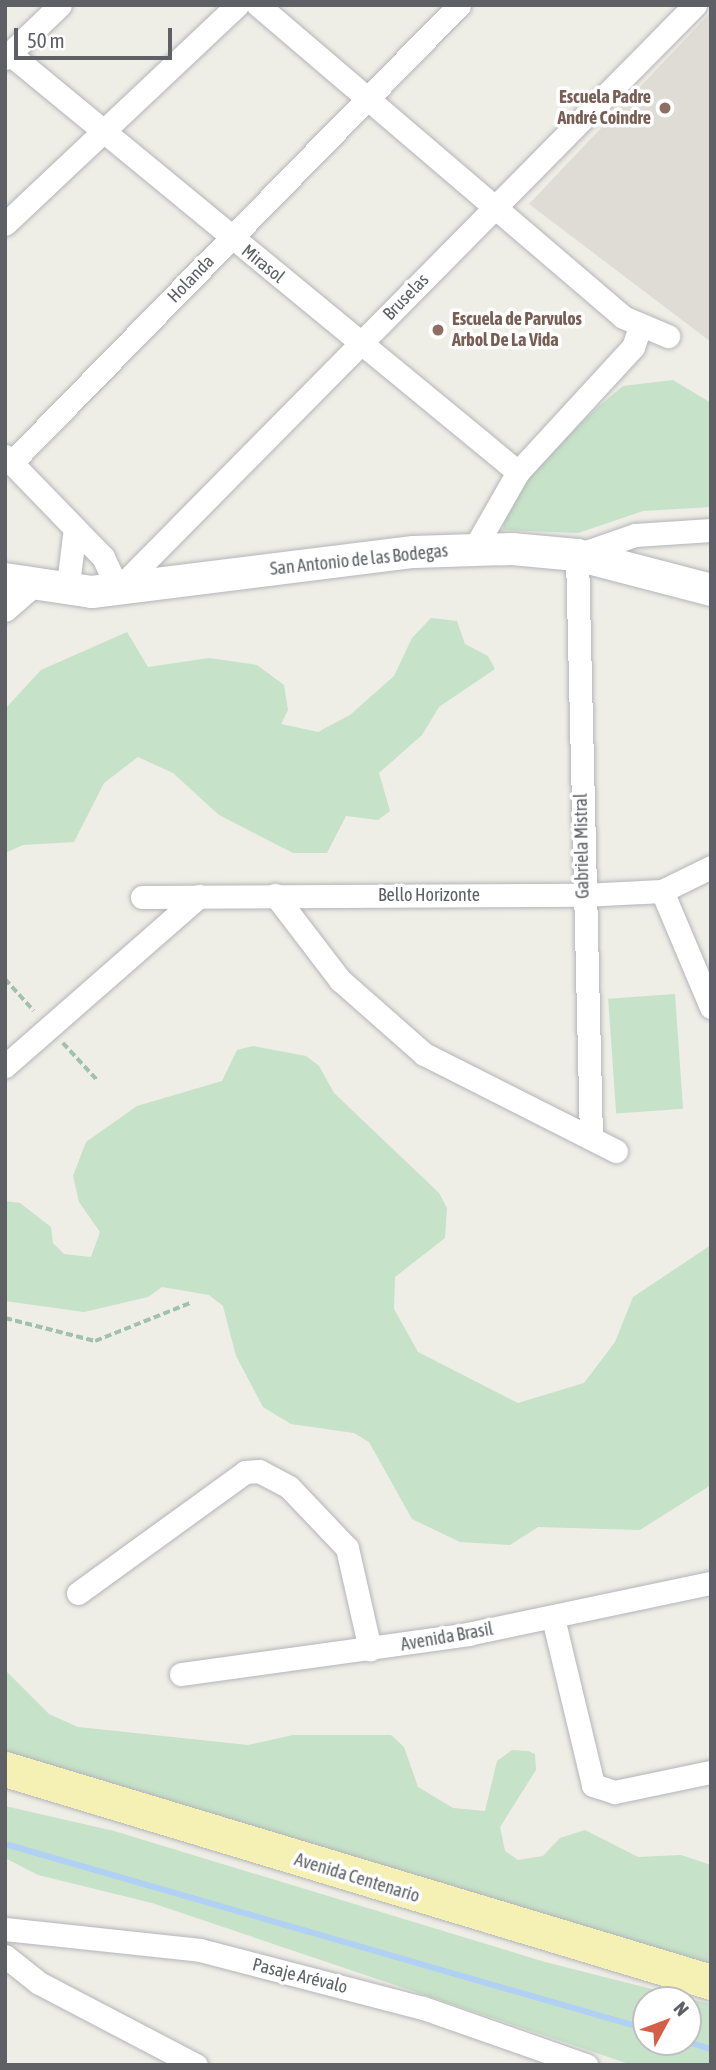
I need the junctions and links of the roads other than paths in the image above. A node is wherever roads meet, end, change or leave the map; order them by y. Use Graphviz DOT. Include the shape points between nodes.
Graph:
graph roads {
  1 [pos="60,5"];
  2 [pos="237,5"];
  3 [pos="258,5"];
  4 [pos="459,5"];
  5 [pos="680,10"];
  6 [pos="8,56"];
  7 [pos="368,97"];
  8 [pos="103,133"];
  9 [pos="497,204"];
  10 [pos="5,224"];
  11 [pos="231,238"];
  12 [pos="640,327"];
  13 [pos="667,336"];
  14 [pos="362,342"];
  15 [pos="9,459"];
  16 [pos="518,472"];
  17 [pos="75,528"];
  18 [pos="711,530"];
  19 [pos="474,549"];
  20 [pos="577,555"];
  21 [pos="18,583"];
  22 [pos="118,589"];
  23 [pos="711,590"];
  24 [pos="67,592"];
  25 [pos="5,610"];
  26 [pos="711,867"];
  27 [pos="662,891"];
  28 [pos="275,895"];
  29 [pos="583,895"];
  30 [pos="199,896"];
  31 [pos="142,897"];
  32 [pos="711,1007"];
  33 [pos="5,1066"];
  34 [pos="591,1137"];
  35 [pos="616,1151"];
  36 [pos="711,1583"];
  37 [pos="78,1593"];
  38 [pos="553,1618"];
  39 [pos="370,1649"];
  40 [pos="180,1674"];
  41 [pos="6,1769"];
  42 [pos="711,1772"];
  43 [pos="5,1929"];
  44 [pos="5,1956"];
  45 [pos="711,1982"];
  46 [pos="196,2065"];
  47 [pos="586,2065"];
  1 -- 6 [label="street"];
  2 -- 8 [label="street"];
  3 -- 7 [label="street"];
  4 -- 7 [label="street, Holanda"];
  5 -- 9 [label="street, Bruselas"];
  6 -- 8 [label="street, Mirasol"];
  7 -- 9 [label="street"];
  7 -- 11 [label="street, Holanda"];
  8 -- 10 [label="street"];
  8 -- 11 [label="street, Mirasol"];
  9 -- 12 [label="street"];
  9 -- 14 [label="street, Bruselas"];
  11 -- 14 [label="street, Mirasol"];
  11 -- 15 [label="street, Holanda"];
  12 -- 13 [label="street"];
  12 -- 16 [label="street" via="633,346"];
  14 -- 16 [label="street, Mirasol"];
  14 -- 22 [label="street, Bruselas"];
  15 -- 17 [label="street"];
  16 -- 19 [label="street"];
  17 -- 22 [label="street" via="103,557"];
  17 -- 24 [label="street"];
  18 -- 20 [label="street" via="635,535"];
  19 -- 20 [label="street, San Antonio de las Bodegas"];
  19 -- 22 [label="street, San Antonio de las Bodegas"];
  20 -- 23 [label="street, San Antonio de las Bodegas"];
  20 -- 29 [label="street, Gabriela Mistral"];
  21 -- 24 [label="street, San Antonio de las Bodegas"];
  21 -- 25 [label="street"];
  22 -- 24 [label="street, San Antonio de las Bodegas"];
  26 -- 27 [label="street, Bello Horizonte"];
  27 -- 29 [label="street, Bello Horizonte"];
  27 -- 32 [label="street"];
  28 -- 29 [label="street, Bello Horizonte"];
  28 -- 30 [label="street, Bello Horizonte"];
  28 -- 34 [label="street" via="340,980 424,1054"];
  29 -- 34 [label="street, Gabriela Mistral"];
  30 -- 31 [label="street, Bello Horizonte"];
  30 -- 33 [label="street"];
  34 -- 35 [label="street"];
  36 -- 38 [label="street, Avenida Brasil"];
  37 -- 39 [label="street" via="245,1472 259,1471 289,1487 347,1548"];
  38 -- 39 [label="street, Avenida Brasil"];
  38 -- 42 [label="street" via="593,1784 615,1792"];
  39 -- 40 [label="street, Avenida Brasil"];
  41 -- 45 [label="main road, Avenida Centenario"];
  43 -- 47 [label="street, Pasaje Arévalo" via="200,1950 423,2008"];
  44 -- 46 [label="street" via="39,1983"];
}
